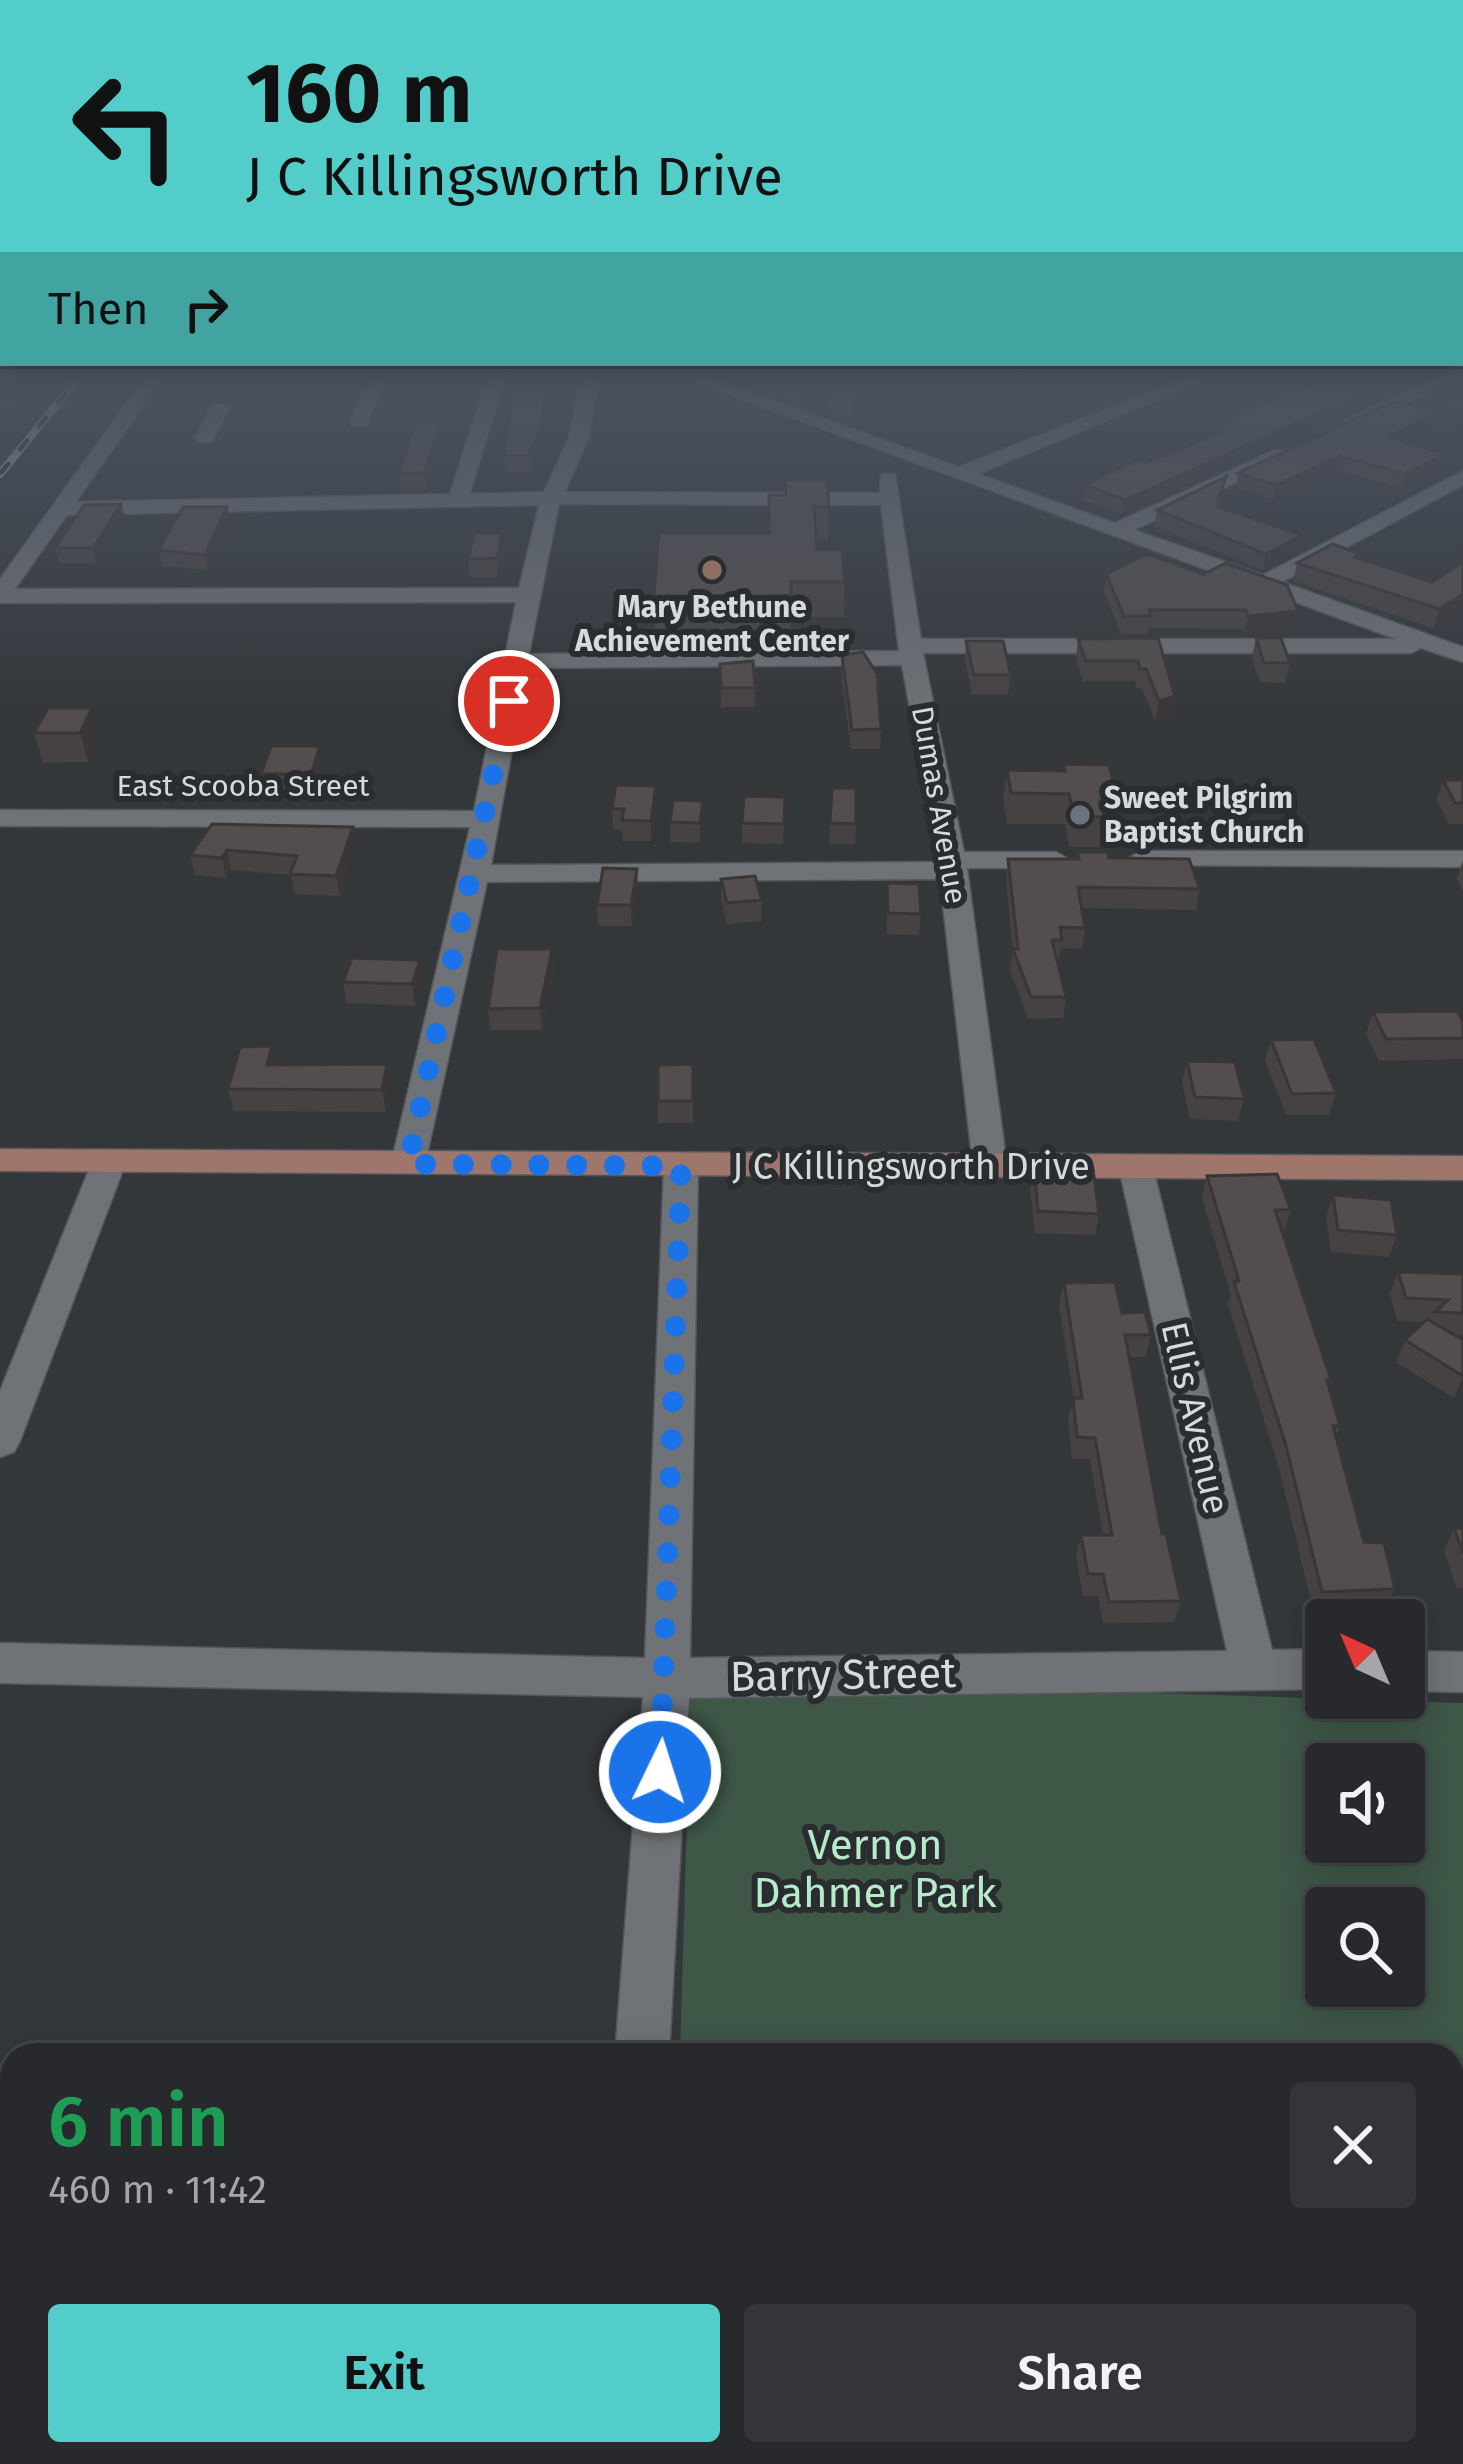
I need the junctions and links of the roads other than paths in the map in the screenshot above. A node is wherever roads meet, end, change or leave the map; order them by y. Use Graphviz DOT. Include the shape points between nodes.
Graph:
graph roads {
  1 [pos="74,492"];
  2 [pos="461,492"];
  3 [pos="553,492"];
  4 [pos="889,492"];
  5 [pos="1009,492"];
  6 [pos="1199,492"];
  7 [pos="1435,492"];
  8 [pos="550,499"];
  9 [pos="890,499"];
  10 [pos="457,504"];
  11 [pos="61,509"];
  12 [pos="1116,530"];
  13 [pos="1263,584"];
  14 [pos="527,595"];
  15 [pos="0,596"];
  16 [pos="1428,642"];
  17 [pos="912,652"];
  18 [pos="1463,655"];
  19 [pos="518,661"];
  20 [pos="0,818"];
  21 [pos="486,820"];
  22 [pos="1463,859"];
  23 [pos="953,865"];
  24 [pos="475,874"];
  25 [pos="0,1160"];
  26 [pos="109,1162"];
  27 [pos="408,1164"];
  28 [pos="681,1166"];
  29 [pos="990,1166"];
  30 [pos="1136,1168"];
  31 [pos="1463,1168"];
  32 [pos="0,1441"];
  33 [pos="0,1663"];
  34 [pos="1254,1668"];
  35 [pos="1305,1669"];
  36 [pos="1425,1671"];
  37 [pos="1463,1672"];
  38 [pos="667,1678"];
  39 [pos="643,2043"];
  1 -- 11 [label="street"];
  2 -- 10 [label="street"];
  3 -- 8 [label="street"];
  4 -- 9 [label="street, Dumas Avenue"];
  5 -- 12 [label="street"];
  6 -- 12 [label="street"];
  7 -- 13 [label="street"];
  8 -- 9 [label="street"];
  8 -- 10 [label="street"];
  8 -- 14 [label="street"];
  9 -- 17 [label="street, Dumas Avenue"];
  10 -- 11 [label="street"];
  11 -- 15 [label="street"];
  12 -- 13 [label="street"];
  13 -- 16 [label="street"];
  14 -- 15 [label="street"];
  14 -- 19 [label="street"];
  16 -- 17 [label="street"];
  16 -- 18 [label="street"];
  17 -- 19 [label="street"];
  17 -- 23 [label="street, Dumas Avenue"];
  19 -- 21 [label="street"];
  20 -- 21 [label="street, East Scooba Street"];
  21 -- 24 [label="street"];
  22 -- 23 [label="street"];
  23 -- 24 [label="street"];
  23 -- 29 [label="street, Dumas Avenue"];
  24 -- 27 [label="street"];
  25 -- 26 [label="main road, J C Killingsworth Drive"];
  26 -- 27 [label="main road, J C Killingsworth Drive"];
  26 -- 32 [label="street"];
  27 -- 28 [label="main road, J C Killingsworth Drive"];
  28 -- 29 [label="main road, J C Killingsworth Drive"];
  28 -- 38 [label="street"];
  29 -- 30 [label="main road, J C Killingsworth Drive"];
  30 -- 31 [label="main road, J C Killingsworth Drive"];
  30 -- 34 [label="street, Ellis Avenue"];
  33 -- 38 [label="street, Barry Street"];
  34 -- 35 [label="street, Barry Street"];
  34 -- 38 [label="street, Barry Street"];
  36 -- 37 [label="street"];
  38 -- 39 [label="street"];
}
